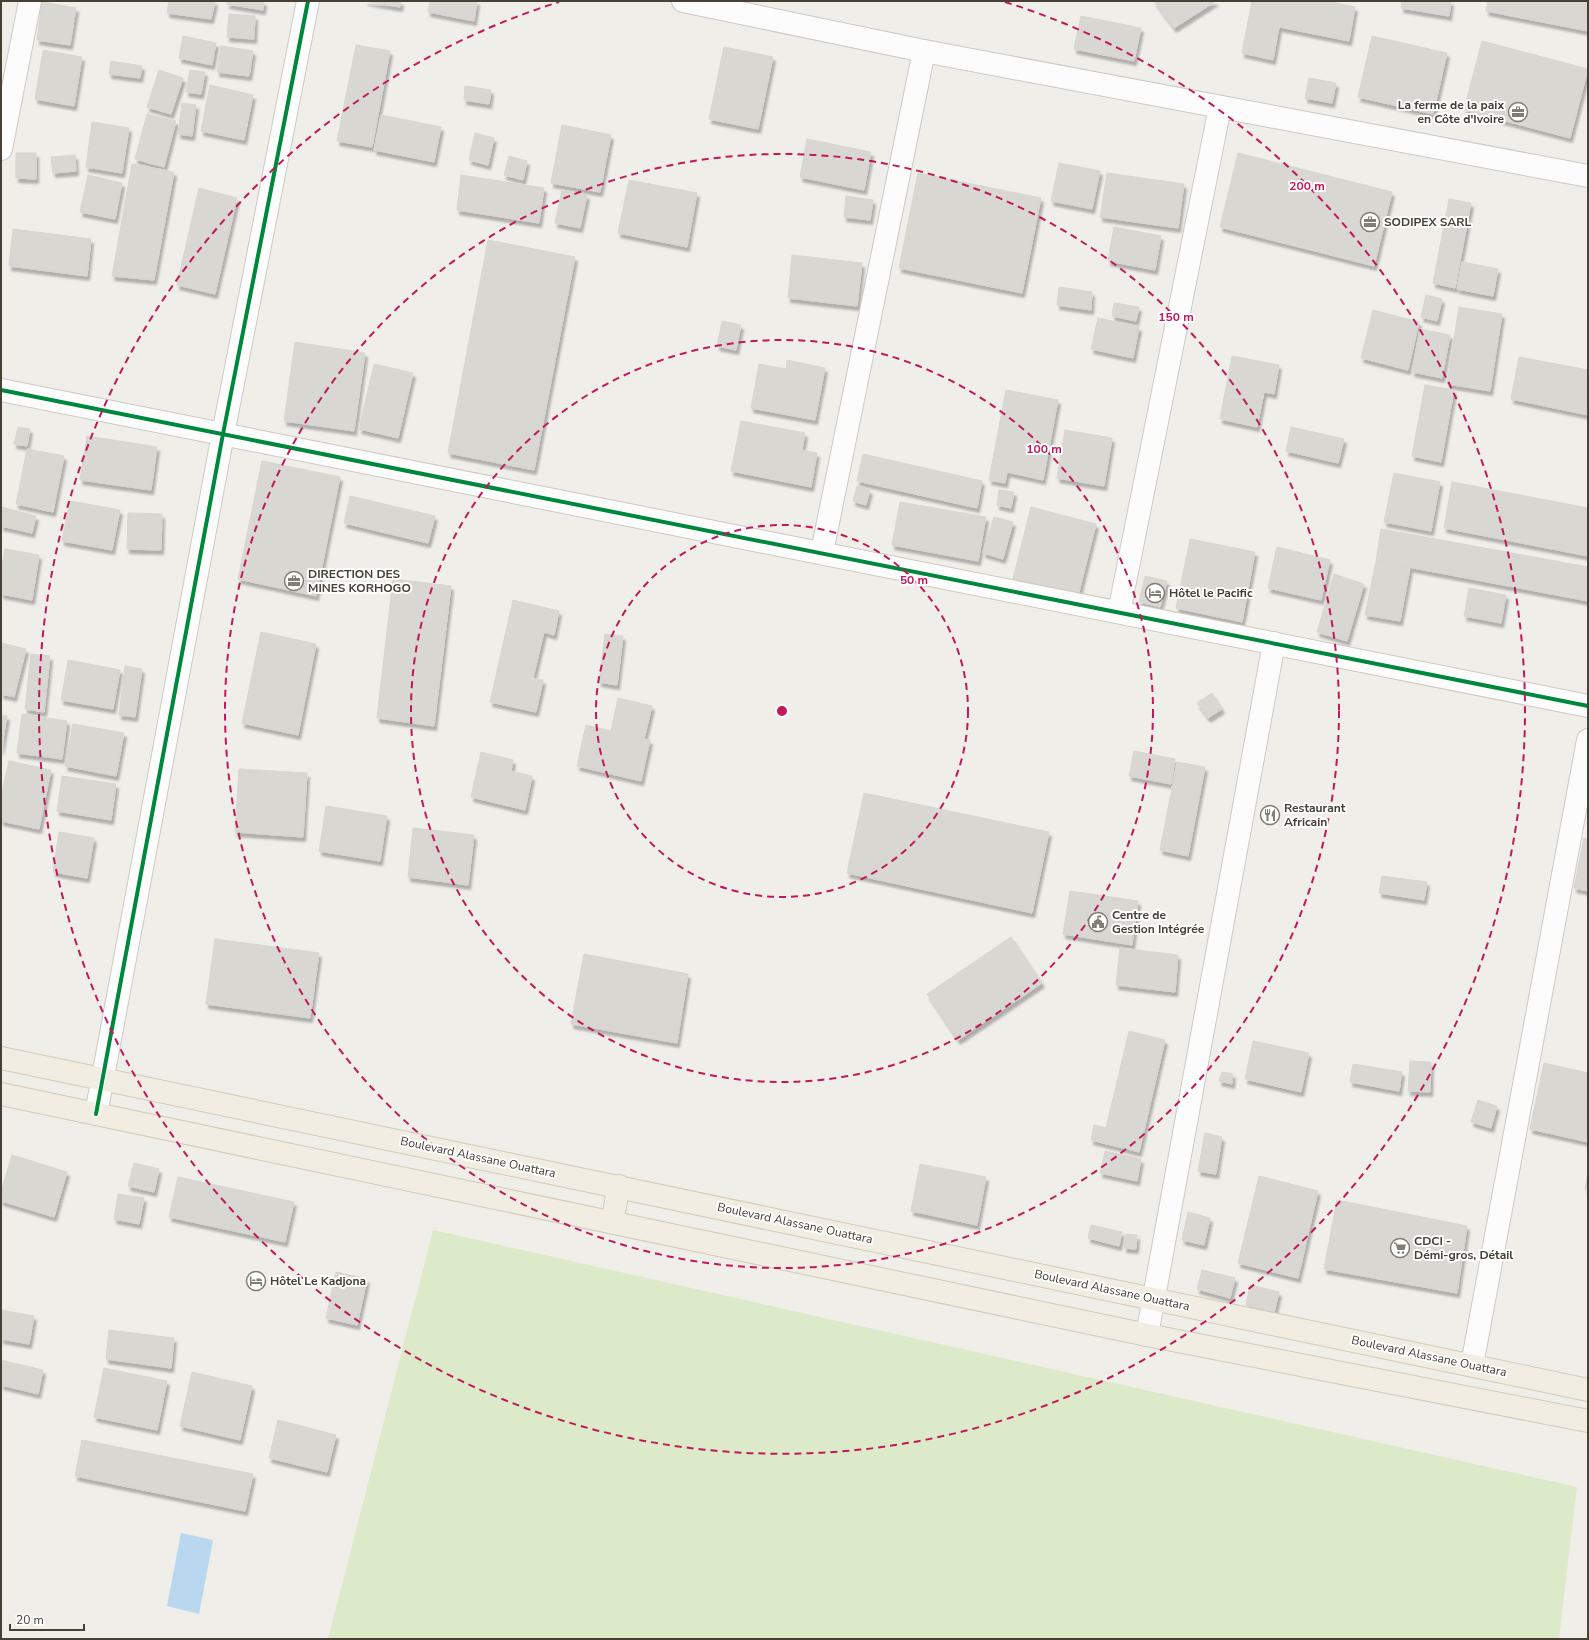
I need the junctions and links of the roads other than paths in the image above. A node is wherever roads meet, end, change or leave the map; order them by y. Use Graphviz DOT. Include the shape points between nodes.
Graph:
graph roads {
  1 [pos="30,1"];
  2 [pos="308,1"];
  3 [pos="684,1"];
  4 [pos="924,51"];
  5 [pos="1220,107"];
  6 [pos="1,149"];
  7 [pos="1588,176"];
  8 [pos="1,390"];
  9 [pos="223,434"];
  10 [pos="822,552"];
  11 [pos="1119,612"];
  12 [pos="1274,643"];
  13 [pos="1588,706"];
  14 [pos="1588,740"];
  15 [pos="1,1058"];
  16 [pos="104,1079"];
  17 [pos="1,1094"];
  18 [pos="96,1114"];
  19 [pos="619,1186"];
  20 [pos="612,1222"];
  21 [pos="1155,1299"];
  22 [pos="1147,1335"];
  23 [pos="1472,1365"];
  24 [pos="1588,1390"];
  25 [pos="1588,1421"];
  1 -- 6 [label="street"];
  2 -- 9 [label="street"];
  3 -- 4 [label="street"];
  4 -- 5 [label="street"];
  4 -- 10 [label="street"];
  5 -- 7 [label="street"];
  5 -- 11 [label="street"];
  8 -- 9 [label="street"];
  9 -- 10 [label="street"];
  9 -- 16 [label="street"];
  10 -- 11 [label="street"];
  11 -- 12 [label="street"];
  12 -- 13 [label="street"];
  12 -- 21 [label="street"];
  14 -- 23 [label="street"];
  15 -- 16 [label="main road, Boulevard Alassane Ouattara"];
  16 -- 18 [label="street"];
  16 -- 19 [label="main road, Boulevard Alassane Ouattara"];
  17 -- 18 [label="main road"];
  18 -- 20 [label="main road"];
  19 -- 20 [label="main road"];
  19 -- 21 [label="main road, Boulevard Alassane Ouattara"];
  20 -- 22 [label="main road"];
  21 -- 22 [label="street"];
  21 -- 23 [label="main road, Boulevard Alassane Ouattara"];
  22 -- 25 [label="main road"];
  23 -- 24 [label="main road, Boulevard Alassane Ouattara"];
}
